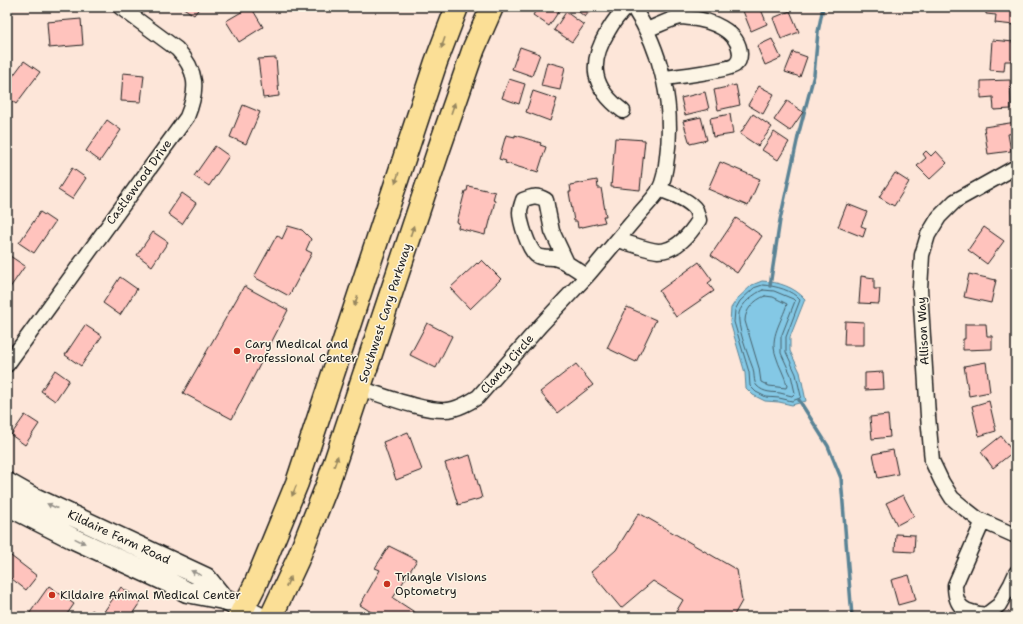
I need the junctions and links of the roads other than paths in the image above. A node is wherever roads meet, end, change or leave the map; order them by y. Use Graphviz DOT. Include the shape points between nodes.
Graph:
graph roads {
  1 [pos="120,7"];
  2 [pos="457,7"];
  3 [pos="492,7"];
  4 [pos="627,7"];
  5 [pos="633,7"];
  6 [pos="646,30"];
  7 [pos="663,78"];
  8 [pos="623,111"];
  9 [pos="1016,167"];
  10 [pos="659,190"];
  11 [pos="618,240"];
  12 [pos="568,265"];
  13 [pos="587,276"];
  14 [pos="7,365"];
  15 [pos="360,388"];
  16 [pos="7,483"];
  17 [pos="7,505"];
  18 [pos="983,521"];
  19 [pos="1016,536"];
  20 [pos="1016,573"];
  21 [pos="223,599"];
  22 [pos="247,614"];
  23 [pos="272,617"];
  1 -- 14 [label="street, Castlewood Drive" via="183,56 195,80 192,104 187,117"];
  2 -- 22 [label="main road, one-way" via="436,62 297,483 255,585"];
  15 -- 3 [label="main road, Southwest Cary Parkway, one-way" via="439,149 474,48"];
  4 -- 8 [label="street" via="604,37 595,64 603,90"];
  5 -- 6 [label="street, Clancy Circle"];
  6 -- 7 [label="street, Clancy Circle" via="659,59"];
  6 -- 7 [label="street" via="681,17 702,19 728,32 740,50 740,59 734,66"];
  7 -- 10 [label="street, Clancy Circle" via="668,102 670,138"];
  9 -- 18 [label="street, Allison Way" via="955,201 939,217 928,235 922,255 920,288 932,461 952,498"];
  10 -- 11 [label="street, Clancy Circle"];
  10 -- 11 [label="street" via="688,202 696,210 699,220 692,230 681,243 658,251"];
  11 -- 13 [label="street, Clancy Circle"];
  12 -- 12 [label="street" via="555,258 543,258 534,253 520,220 523,200 532,196 546,200 552,232"];
  12 -- 13 [label="street"];
  13 -- 15 [label="street, Clancy Circle" via="478,397 467,403 453,409 428,409"];
  23 -- 15 [label="main road, Southwest Cary Parkway, one-way" via="328,483"];
  21 -- 16 [label="main road, Kildaire Farm Road, one-way" via="206,578"];
  17 -- 21 [label="main road, Kildaire Farm Road, one-way" via="187,592"];
  18 -- 19 [label="street, Allison Way"];
  18 -- 20 [label="street" via="955,585 958,604 971,613 986,615 998,604"];
  21 -- 22 [label="main road, Kildaire Farm Road"];
}
